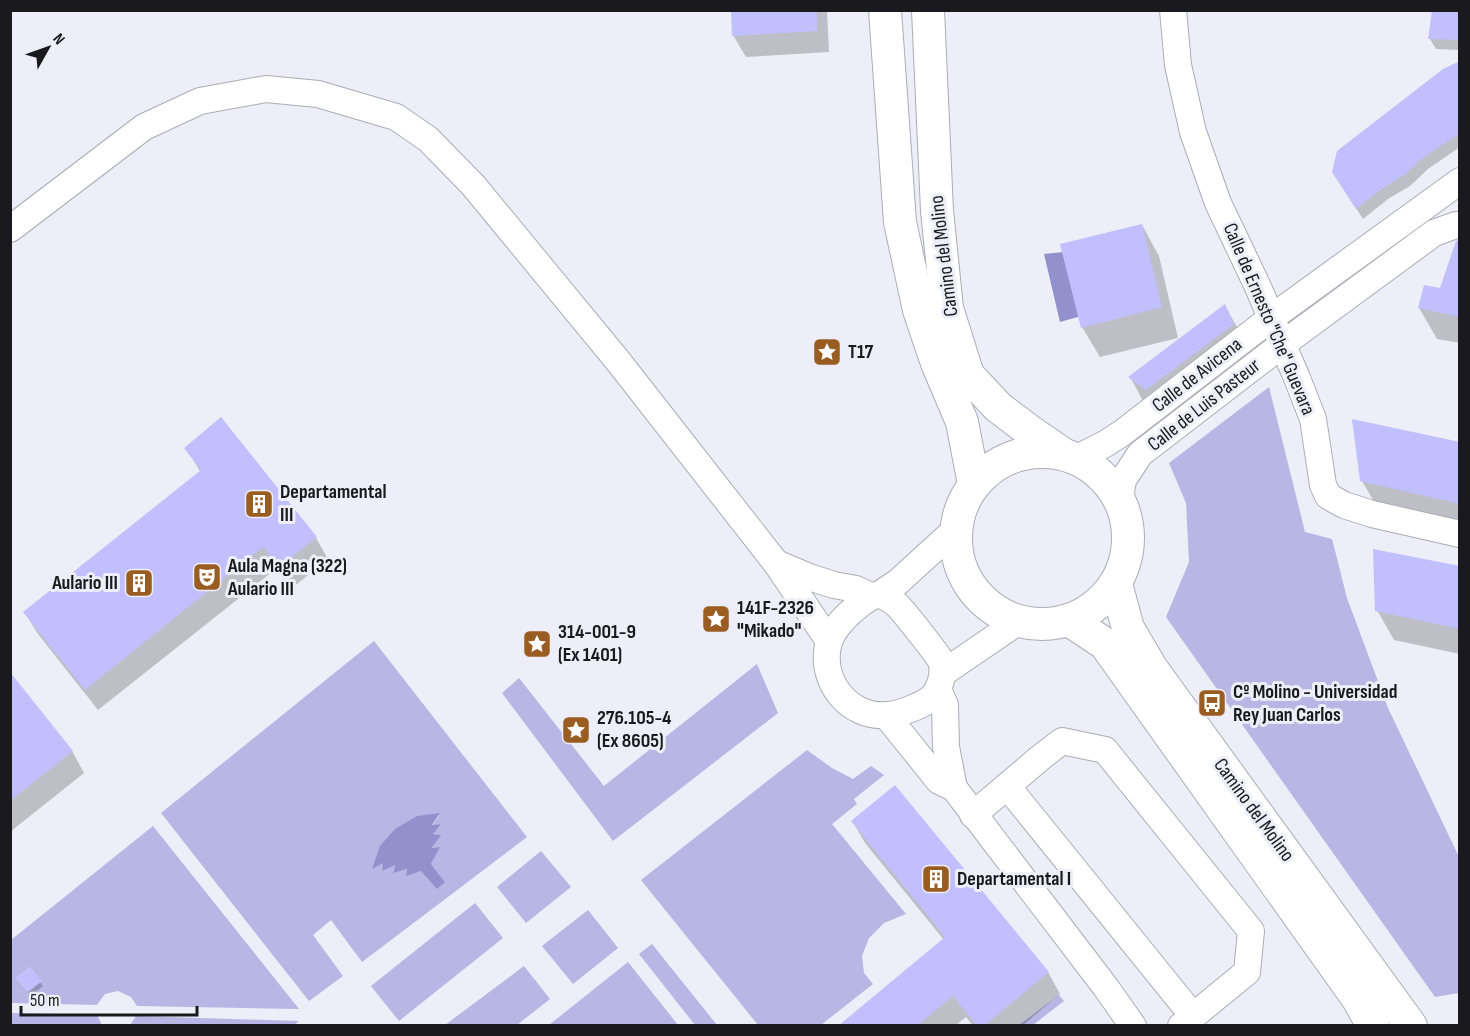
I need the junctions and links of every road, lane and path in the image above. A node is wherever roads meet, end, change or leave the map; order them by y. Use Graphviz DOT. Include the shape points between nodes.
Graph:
graph roads {
  1 [pos="885,10"];
  2 [pos="928,10"];
  3 [pos="1173,10"];
  4 [pos="1450,188"];
  5 [pos="1458,225"];
  6 [pos="10,229"];
  7 [pos="1271,318"];
  8 [pos="1283,344"];
  9 [pos="1070,456"];
  10 [pos="974,484"];
  11 [pos="1120,499"];
  12 [pos="956,529"];
  13 [pos="1460,534"];
  14 [pos="776,563"];
  15 [pos="1116,584"];
  16 [pos="875,595"];
  17 [pos="1070,620"];
  18 [pos="1019,621"];
  19 [pos="829,641"];
  20 [pos="940,681"];
  21 [pos="886,716"];
  22 [pos="1007,786"];
  23 [pos="954,788"];
  24 [pos="973,815"];
  25 [pos="1187,1021"];
  26 [pos="1133,1026"];
  27 [pos="1373,1026"];
  28 [pos="1411,1026"];
  1 -- 10 [label="main road, Camino del Molino" via="900,222 919,310 962,422"];
  2 -- 9 [label="main road, Camino del Molino" via="937,211 947,308 968,375 998,407"];
  3 -- 7 [label="street, Calle de Ernesto \"Che\" Guevara" via="1178,65 1193,132 1218,203"];
  4 -- 5 [label="street" via="1434,205 1435,214 1440,220"];
  4 -- 7 [label="street, Calle de Avicena"];
  5 -- 8 [label="street, Calle de Luis Pasteur" via="1434,233"];
  6 -- 14 [label="street" via="144,128 200,101 266,89 318,94 396,117 429,139 473,185 618,361"];
  7 -- 8 [label="street, Calle de Ernesto \"Che\" Guevara"];
  7 -- 9 [label="street, Calle de Avicena" via="1106,444"];
  8 -- 11 [label="street, Calle de Luis Pasteur" via="1140,454 1123,480"];
  8 -- 13 [label="street, Calle de Ernesto \"Che\" Guevara" via="1313,419 1328,496 1372,514"];
  9 -- 10 [label="main road" via="1039,451 1014,456 992,467"];
  9 -- 11 [label="main road" via="1095,468"];
  10 -- 12 [label="main road" via="962,505"];
  11 -- 15 [label="main road" via="1129,542"];
  12 -- 16 [label="street" via="898,582"];
  12 -- 18 [label="main road" via="962,569 971,586 984,602"];
  14 -- 16 [label="street" via="808,577"];
  14 -- 19 [label="street"];
  15 -- 17 [label="main road" via="1096,606"];
  15 -- 28 [label="main road, Camino del Molino" via="1128,628 1152,669"];
  16 -- 19 [label="street" via="848,614"];
  16 -- 20 [label="street" via="897,604 940,660"];
  17 -- 18 [label="main road" via="1053,624"];
  17 -- 27 [label="main road, Camino del Molino" via="1105,644 1358,999"];
  18 -- 20 [label="street"];
  19 -- 21 [label="street" via="826,658 835,690 866,713"];
  20 -- 21 [label="street" via="930,699"];
  20 -- 23 [label="street"];
  21 -- 23 [label="street" via="939,781"];
  22 -- 24 [label="street"];
  22 -- 25 [label="street"];
  22 -- 25 [label="street" via="1062,741 1105,750 1251,931 1247,972"];
  23 -- 24 [label="street"];
  24 -- 26 [label="street"];
}
